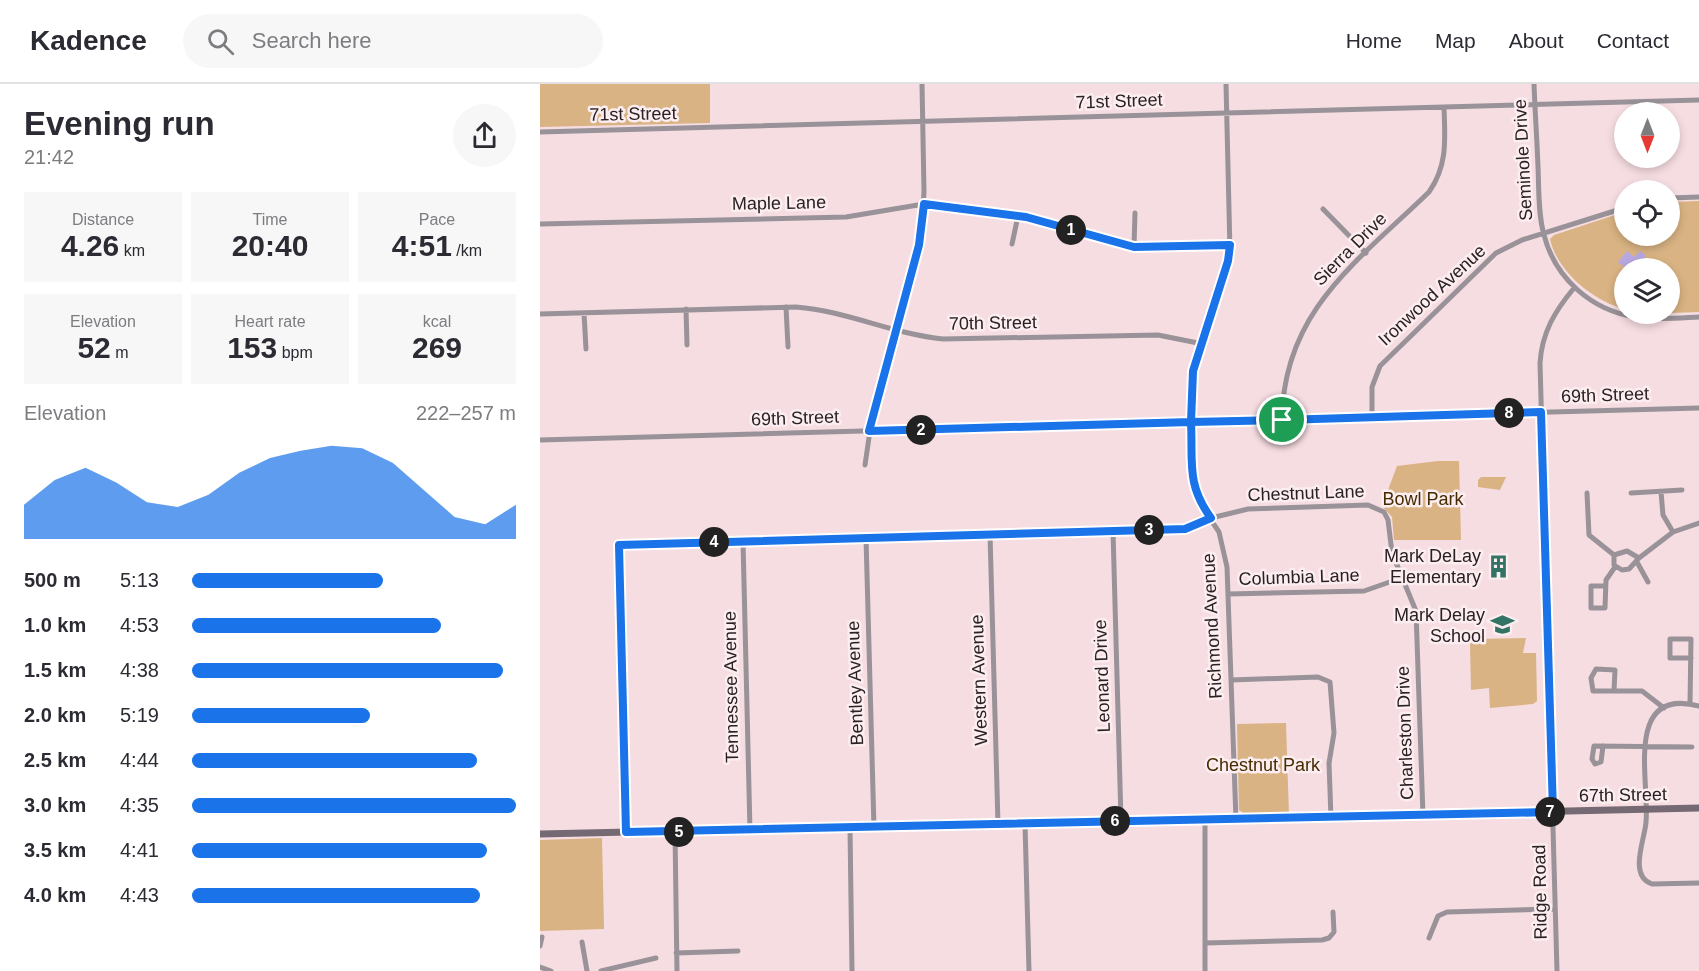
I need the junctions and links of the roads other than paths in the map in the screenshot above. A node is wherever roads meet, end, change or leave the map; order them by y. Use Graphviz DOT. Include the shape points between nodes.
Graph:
graph roads {
  1 [pos="922,84"];
  2 [pos="1226,84"];
  3 [pos="1534,84"];
  4 [pos="1699,100"];
  5 [pos="1535,105"];
  6 [pos="1444,108"];
  7 [pos="1227,114"];
  8 [pos="923,122"];
  9 [pos="540,132"];
  10 [pos="1699,197"];
  11 [pos="1680,198"];
  12 [pos="924,204"];
  13 [pos="1323,209"];
  14 [pos="1614,211"];
  15 [pos="1135,213"];
  16 [pos="1018,216"];
  17 [pos="540,225"];
  18 [pos="1543,234"];
  19 [pos="1011,244"];
  20 [pos="1230,245"];
  21 [pos="1134,247"];
  22 [pos="1366,253"];
  23 [pos="1574,288"];
  24 [pos="786,308"];
  25 [pos="686,309"];
  26 [pos="585,313"];
  27 [pos="540,314"];
  28 [pos="1699,317"];
  29 [pos="896,330"];
  30 [pos="1203,344"];
  31 [pos="687,345"];
  32 [pos="788,347"];
  33 [pos="586,349"];
  34 [pos="1699,408"];
  35 [pos="1541,412"];
  36 [pos="1372,417"];
  37 [pos="1282,420"];
  38 [pos="1191,422"];
  39 [pos="869,431"];
  40 [pos="540,440"];
  41 [pos="865,465"];
  42 [pos="1682,490"];
  43 [pos="1631,492"];
  44 [pos="1661,492"];
  45 [pos="1587,493"];
  46 [pos="1384,512"];
  47 [pos="1211,518"];
  48 [pos="1699,523"];
  49 [pos="1113,531"];
  50 [pos="1673,532"];
  51 [pos="990,534"];
  52 [pos="866,538"];
  53 [pos="742,541"];
  54 [pos="1614,555"];
  55 [pos="1638,560"];
  56 [pos="1616,567"];
  57 [pos="1404,578"];
  58 [pos="1648,582"];
  59 [pos="1605,586"];
  60 [pos="1228,594"];
  61 [pos="1691,658"];
  62 [pos="1231,680"];
  63 [pos="1614,691"];
  64 [pos="1690,704"];
  65 [pos="1699,706"];
  66 [pos="1664,708"];
  67 [pos="1644,745"];
  68 [pos="1603,746"];
  69 [pos="1692,747"];
  70 [pos="1699,808"];
  71 [pos="1646,810"];
  72 [pos="1553,812"];
  73 [pos="1423,816"];
  74 [pos="1331,818"];
  75 [pos="1205,820"];
  76 [pos="1236,820"];
  77 [pos="1121,821"];
  78 [pos="998,824"];
  79 [pos="1025,824"];
  80 [pos="850,828"];
  81 [pos="874,828"];
  82 [pos="750,831"];
  83 [pos="626,832"];
  84 [pos="675,832"];
  85 [pos="540,834"];
  86 [pos="1699,882"];
  87 [pos="1555,909"];
  88 [pos="1333,912"];
  89 [pos="542,937"];
  90 [pos="1429,938"];
  91 [pos="582,942"];
  92 [pos="1205,943"];
  93 [pos="540,946"];
  94 [pos="738,951"];
  95 [pos="676,953"];
  96 [pos="656,958"];
  97 [pos="540,967"];
  98 [pos="635,968"];
  99 [pos="551,971"];
  100 [pos="587,971"];
  101 [pos="601,971"];
  102 [pos="677,971"];
  103 [pos="852,971"];
  104 [pos="1029,971"];
  105 [pos="1205,971"];
  106 [pos="1557,971"];
  1 -- 8 [label="street"];
  2 -- 7 [label="street, Richmond Avenue"];
  3 -- 5 [label="street, Seminole Drive"];
  4 -- 5 [label="street, 71st Street"];
  5 -- 6 [label="street, 71st Street"];
  5 -- 18 [label="street, Seminole Drive"];
  6 -- 7 [label="street, 71st Street"];
  6 -- 22 [label="street, Sierra Drive" via="1446,150 1440,175 1429,192"];
  7 -- 8 [label="street, 71st Street"];
  7 -- 20 [label="street, Richmond Avenue"];
  8 -- 9 [label="street, 71st Street"];
  8 -- 12 [label="street"];
  10 -- 11 [label="street"];
  12 -- 16 [label="street, Maple Lane"];
  12 -- 17 [label="street, Maple Lane" via="846,217"];
  12 -- 29 [label="street" via="919,245"];
  13 -- 22 [label="street"];
  14 -- 18 [label="street, Ironwood Avenue"];
  15 -- 21 [label="street"];
  16 -- 19 [label="street"];
  16 -- 21 [label="street, Maple Lane"];
  18 -- 23 [label="street, Seminole Drive" via="1554,262"];
  18 -- 36 [label="street, Ironwood Avenue" via="1512,244 1488,260 1388,356 1373,382"];
  20 -- 21 [label="street, Maple Lane"];
  20 -- 30 [label="street, Richmond Avenue"];
  22 -- 37 [label="street, Sierra Drive" via="1331,287 1307,320 1286,381"];
  23 -- 28 [label="street, Seminole Drive" via="1624,315"];
  23 -- 35 [label="street, Ridge Road" via="1556,310 1544,339 1540,363"];
  24 -- 25 [label="street, 70th Street"];
  24 -- 29 [label="street, 70th Street" via="816,309"];
  24 -- 32 [label="street"];
  25 -- 26 [label="street, 70th Street"];
  25 -- 31 [label="street"];
  26 -- 27 [label="street, 70th Street"];
  26 -- 33 [label="street"];
  29 -- 30 [label="street, 70th Street" via="954,340 1165,335"];
  29 -- 39 [label="street"];
  30 -- 38 [label="street, Richmond Avenue" via="1192,376"];
  34 -- 35 [label="street, 69th Street"];
  35 -- 36 [label="street, 69th Street"];
  35 -- 72 [label="street, Ridge Road"];
  36 -- 37 [label="street, 69th Street"];
  37 -- 38 [label="street, 69th Street"];
  38 -- 39 [label="street, 69th Street"];
  38 -- 47 [label="street, Richmond Avenue" via="1193,488"];
  39 -- 40 [label="street, 69th Street"];
  39 -- 41 [label="street"];
  42 -- 44 [label="street"];
  43 -- 44 [label="street"];
  44 -- 50 [label="street" via="1663,515"];
  45 -- 54 [label="street" via="1589,535"];
  46 -- 47 [label="street, Chestnut Lane" via="1368,505 1266,508"];
  46 -- 57 [label="street, Charleston Drive" via="1392,553"];
  47 -- 49 [label="street, Chestnut Lane" via="1188,528"];
  47 -- 60 [label="street, Richmond Avenue" via="1226,554"];
  48 -- 50 [label="street"];
  49 -- 51 [label="street, Chestnut Lane"];
  49 -- 77 [label="street, Leonard Drive"];
  50 -- 55 [label="street"];
  51 -- 52 [label="street, Chestnut Lane"];
  51 -- 78 [label="street, Western Avenue"];
  52 -- 53 [label="street, Chestnut Lane"];
  52 -- 81 [label="street, Bentley Avenue"];
  53 -- 82 [label="street, Tennessee Avenue"];
  53 -- 83 [label="street, Chestnut Lane" via="619,545"];
  54 -- 55 [label="street" via="1627,551"];
  54 -- 56 [label="street"];
  55 -- 56 [label="street" via="1625,570"];
  55 -- 58 [label="street"];
  56 -- 59 [label="street"];
  57 -- 60 [label="street, Columbia Lane" via="1364,591"];
  57 -- 73 [label="street, Charleston Drive" via="1417,619"];
  59 -- 59 [label="street" via="1605,608 1591,608 1591,586"];
  60 -- 62 [label="street, Richmond Avenue"];
  61 -- 61 [label="street" via="1691,639 1670,639 1670,658"];
  61 -- 64 [label="street"];
  62 -- 74 [label="street" via="1318,677 1330,682 1334,733 1329,763"];
  62 -- 76 [label="street, Richmond Avenue"];
  63 -- 63 [label="street" via="1615,670 1596,669 1593,691"];
  63 -- 66 [label="street" via="1642,691"];
  64 -- 65 [label="street"];
  64 -- 66 [label="street"];
  66 -- 67 [label="street" via="1648,726"];
  67 -- 68 [label="street"];
  67 -- 69 [label="street"];
  67 -- 71 [label="street"];
  70 -- 71 [label="street, 67th Street"];
  71 -- 72 [label="street, 67th Street"];
  71 -- 86 [label="street" via="1640,849 1644,879 1652,884"];
  72 -- 73 [label="street, 67th Street"];
  72 -- 87 [label="street, Ridge Road"];
  73 -- 74 [label="street, 67th Street"];
  74 -- 76 [label="street, 67th Street"];
  75 -- 76 [label="street, 67th Street"];
  75 -- 77 [label="street, 67th Street"];
  75 -- 92 [label="street"];
  77 -- 79 [label="street, 67th Street"];
  78 -- 79 [label="street, 67th Street"];
  78 -- 81 [label="street, 67th Street"];
  79 -- 104 [label="street"];
  80 -- 81 [label="street, 67th Street"];
  80 -- 82 [label="street, 67th Street"];
  80 -- 103 [label="street"];
  82 -- 84 [label="street, 67th Street"];
  83 -- 84 [label="street, 67th Street"];
  83 -- 85 [label="street, 67th Street"];
  84 -- 95 [label="street"];
  87 -- 90 [label="street" via="1447,912 1438,916"];
  87 -- 106 [label="street, Ridge Road"];
  88 -- 92 [label="street" via="1334,932 1322,940"];
  89 -- 93 [label="street"];
  91 -- 100 [label="street"];
  92 -- 105 [label="street"];
  94 -- 95 [label="street"];
  95 -- 102 [label="street"];
  96 -- 98 [label="street"];
  97 -- 99 [label="street"];
  98 -- 101 [label="street"];
}
